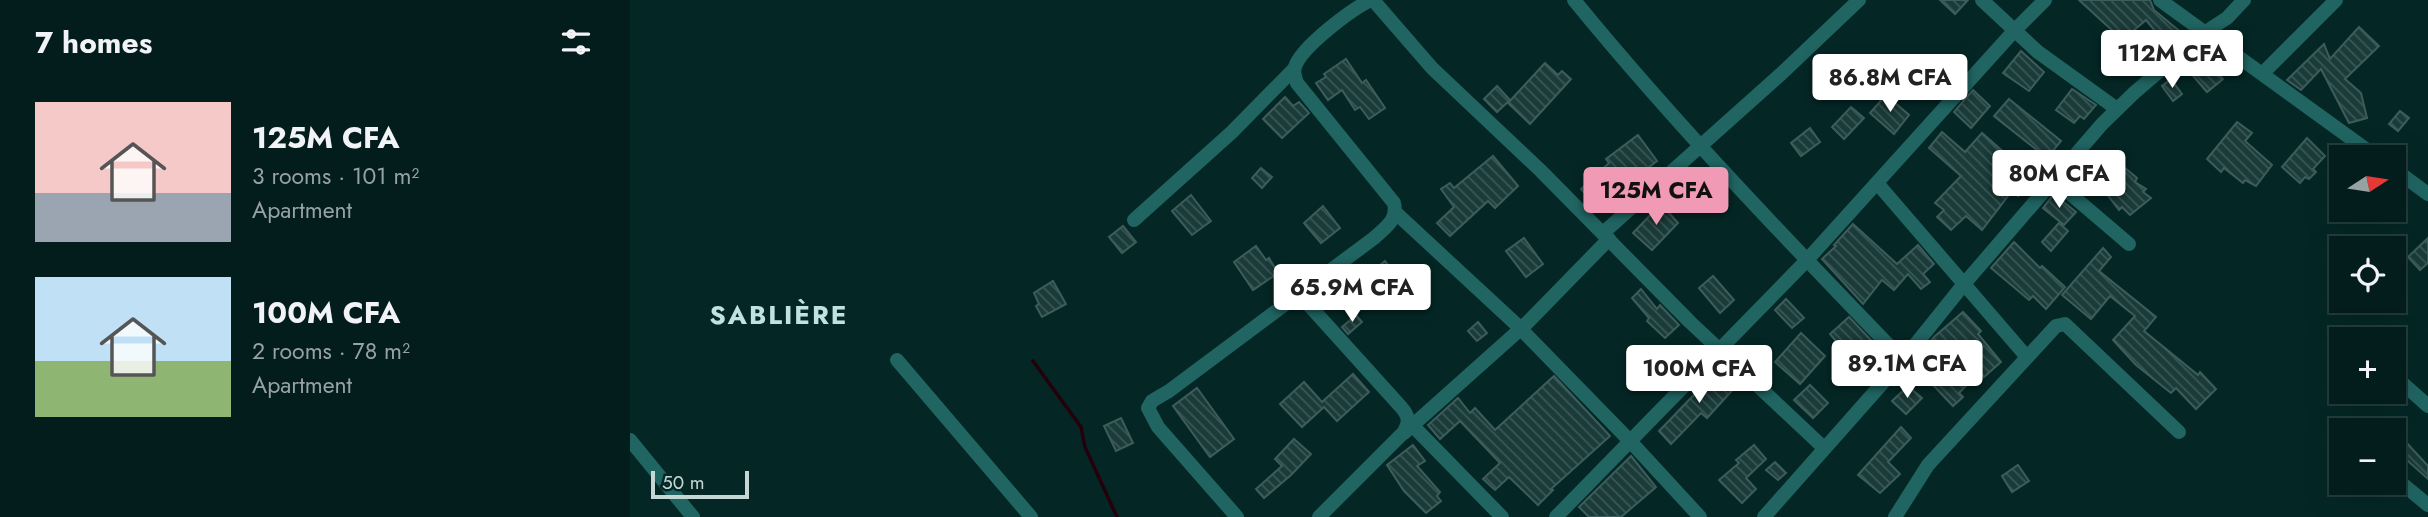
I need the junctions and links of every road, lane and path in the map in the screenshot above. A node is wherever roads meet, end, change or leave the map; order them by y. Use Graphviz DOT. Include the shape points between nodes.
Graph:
graph roads {
  1 [pos="1372,0"];
  2 [pos="1574,0"];
  3 [pos="1858,0"];
  4 [pos="1982,0"];
  5 [pos="2045,0"];
  6 [pos="2160,0"];
  7 [pos="2244,0"];
  8 [pos="2336,0"];
  9 [pos="2014,31"];
  10 [pos="2204,33"];
  11 [pos="1293,70"];
  12 [pos="2263,73"];
  13 [pos="2117,109"];
  14 [pos="1701,144"];
  15 [pos="2360,145"];
  16 [pos="2406,178"];
  17 [pos="2054,180"];
  18 [pos="1877,183"];
  19 [pos="2428,194"];
  20 [pos="1396,213"];
  21 [pos="1134,220"];
  22 [pos="1606,236"];
  23 [pos="2129,244"];
  24 [pos="1807,260"];
  25 [pos="1964,284"];
  26 [pos="1298,294"];
  27 [pos="1521,329"];
  28 [pos="1720,349"];
  29 [pos="2026,356"];
  30 [pos="897,360"];
  31 [pos="1903,360"];
  32 [pos="2406,386"];
  33 [pos="2428,406"];
  34 [pos="1408,429"];
  35 [pos="2179,432"];
  36 [pos="630,440"];
  37 [pos="1630,441"];
  38 [pos="1824,449"];
  39 [pos="2406,487"];
  40 [pos="2428,505"];
  41 [pos="693,517"];
  42 [pos="1031,517"];
  43 [pos="1237,517"];
  44 [pos="1319,517"];
  45 [pos="1502,517"];
  46 [pos="1556,517"];
  47 [pos="1700,517"];
  48 [pos="1765,517"];
  49 [pos="1895,517"];
  1 -- 11 [label="street" via="1354,8 1300,56"];
  1 -- 22 [label="street" via="1432,68"];
  2 -- 14 [label="street" via="1635,75"];
  3 -- 14 [label="street"];
  4 -- 9 [label="street"];
  5 -- 9 [label="street"];
  6 -- 10 [label="street"];
  7 -- 10 [label="street"];
  8 -- 12 [label="street"];
  9 -- 13 [label="street"];
  9 -- 18 [label="street"];
  10 -- 12 [label="street"];
  10 -- 13 [label="street"];
  11 -- 20 [label="street" via="1297,83 1394,203"];
  11 -- 21 [label="street"];
  12 -- 15 [label="street"];
  13 -- 17 [label="street"];
  14 -- 22 [label="street"];
  14 -- 24 [label="street"];
  16 -- 19 [label="street"];
  17 -- 23 [label="street"];
  17 -- 25 [label="street"];
  18 -- 24 [label="street"];
  18 -- 25 [label="street"];
  20 -- 26 [label="street" via="1374,238"];
  20 -- 27 [label="street"];
  22 -- 27 [label="street"];
  22 -- 28 [label="street"];
  24 -- 28 [label="street"];
  24 -- 31 [label="street"];
  25 -- 29 [label="street"];
  25 -- 31 [label="street"];
  26 -- 34 [label="street" via="1407,414"];
  26 -- 43 [label="street" via="1152,401 1149,408 1158,427"];
  27 -- 34 [label="street"];
  27 -- 37 [label="street"];
  28 -- 37 [label="street"];
  28 -- 38 [label="street"];
  29 -- 35 [label="street" via="2056,326 2065,324"];
  29 -- 49 [label="street" via="1928,465"];
  30 -- 42 [label="street"];
  31 -- 38 [label="street"];
  32 -- 33 [label="street"];
  34 -- 44 [label="street"];
  34 -- 45 [label="street"];
  36 -- 41 [label="street"];
  37 -- 46 [label="street"];
  37 -- 47 [label="street"];
  38 -- 48 [label="street"];
  39 -- 40 [label="street"];
}
